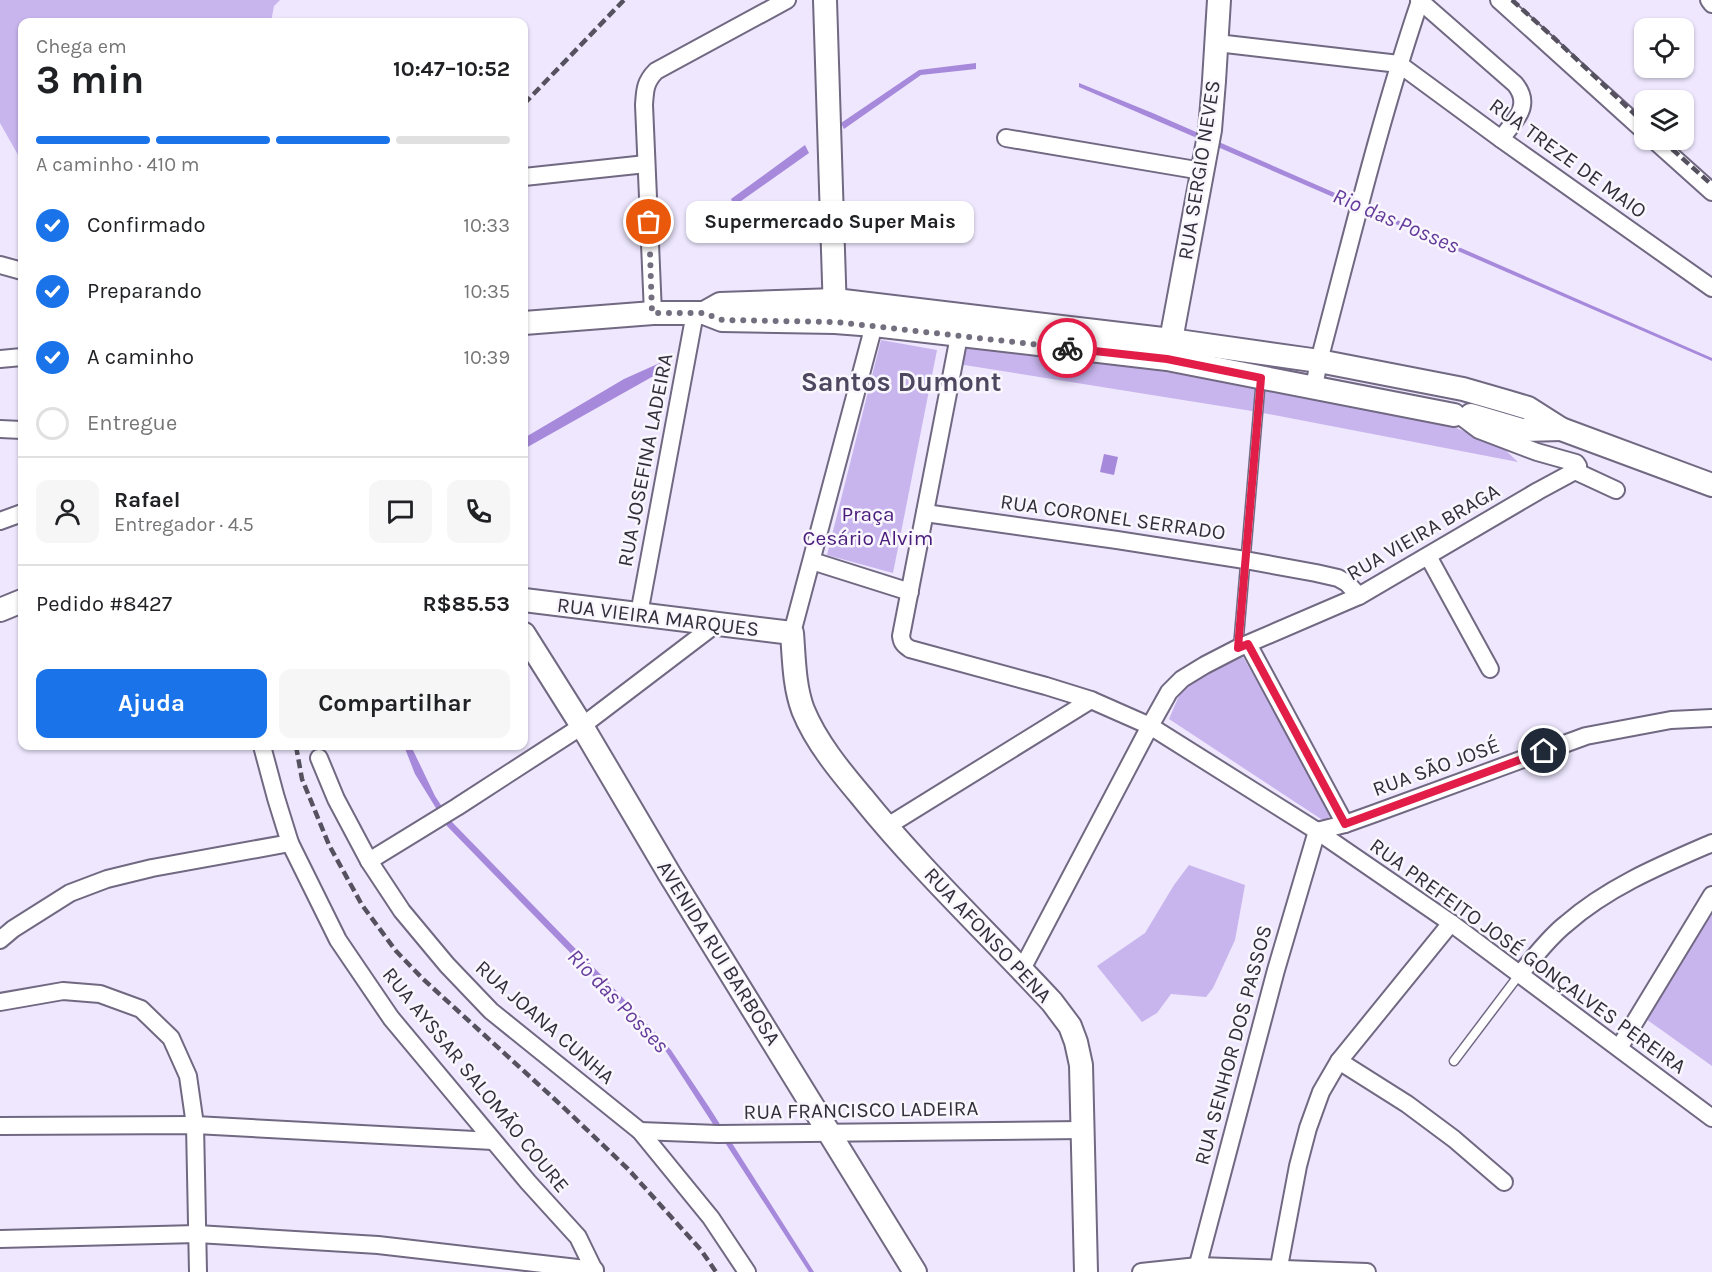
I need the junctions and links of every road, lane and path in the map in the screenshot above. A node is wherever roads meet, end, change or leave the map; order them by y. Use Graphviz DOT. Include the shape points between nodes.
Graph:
graph roads {
  1 [pos="787,0"];
  2 [pos="825,0"];
  3 [pos="1219,0"];
  4 [pos="1420,0"];
  5 [pos="1499,0"];
  6 [pos="1709,0"];
  7 [pos="1712,4"];
  8 [pos="1217,43"];
  9 [pos="1399,64"];
  10 [pos="1634,122"];
  11 [pos="1006,138"];
  12 [pos="1501,139"];
  13 [pos="1665,150"];
  14 [pos="1205,153"];
  15 [pos="646,164"];
  16 [pos="528,177"];
  17 [pos="1712,192"];
  18 [pos="0,265"];
  19 [pos="18,270"];
  20 [pos="1712,288"];
  21 [pos="835,311"];
  22 [pos="652,313"];
  23 [pos="700,313"];
  24 [pos="528,322"];
  25 [pos="874,325"];
  26 [pos="961,325"];
  27 [pos="1171,340"];
  28 [pos="1087,350"];
  29 [pos="18,357"];
  30 [pos="0,359"];
  31 [pos="1319,361"];
  32 [pos="1261,378"];
  33 [pos="1314,387"];
  34 [pos="1467,391"];
  35 [pos="1462,416"];
  36 [pos="0,429"];
  37 [pos="1562,429"];
  38 [pos="18,430"];
  39 [pos="1575,471"];
  40 [pos="1712,485"];
  41 [pos="1616,490"];
  42 [pos="925,513"];
  43 [pos="18,514"];
  44 [pos="0,521"];
  45 [pos="1428,556"];
  46 [pos="1245,560"];
  47 [pos="812,561"];
  48 [pos="910,592"];
  49 [pos="1359,596"];
  50 [pos="528,600"];
  51 [pos="18,603"];
  52 [pos="0,610"];
  53 [pos="639,614"];
  54 [pos="716,624"];
  55 [pos="792,633"];
  56 [pos="528,640"];
  57 [pos="1243,646"];
  58 [pos="1490,669"];
  59 [pos="1091,700"];
  60 [pos="1712,718"];
  61 [pos="582,726"];
  62 [pos="1150,726"];
  63 [pos="263,750"];
  64 [pos="319,758"];
  65 [pos="1345,824"];
  66 [pos="886,827"];
  67 [pos="1317,831"];
  68 [pos="290,843"];
  69 [pos="1712,843"];
  70 [pos="369,861"];
  71 [pos="1712,896"];
  72 [pos="1451,923"];
  73 [pos="0,940"];
  74 [pos="1022,969"];
  75 [pos="1518,975"];
  76 [pos="0,1002"];
  77 [pos="1619,1048"];
  78 [pos="1339,1061"];
  79 [pos="1454,1061"];
  80 [pos="1712,1118"];
  81 [pos="195,1125"];
  82 [pos="0,1126"];
  83 [pos="1082,1130"];
  84 [pos="640,1131"];
  85 [pos="829,1132"];
  86 [pos="493,1141"];
  87 [pos="1504,1182"];
  88 [pos="197,1234"];
  89 [pos="0,1239"];
  90 [pos="1197,1269"];
  91 [pos="595,1271"];
  92 [pos="1278,1271"];
  93 [pos="198,1272"];
  94 [pos="747,1272"];
  95 [pos="915,1272"];
  96 [pos="1086,1272"];
  97 [pos="1141,1272"];
  98 [pos="1367,1272"];
  1 -- 15 [label="street" via="649,78 644,105"];
  2 -- 21 [label="main road"];
  3 -- 8 [label="main road, RUA SERGIO NEVES"];
  4 -- 9 [label="street"];
  4 -- 12 [label="street" via="1521,92 1522,108"];
  5 -- 10 [label="street"];
  6 -- 7 [label="street"];
  8 -- 9 [label="street"];
  8 -- 14 [label="main road, RUA SERGIO NEVES"];
  9 -- 12 [label="street, RUA TREZE DE MAIO"];
  9 -- 31 [label="street"];
  11 -- 14 [label="street" via="1055,146"];
  12 -- 20 [label="street, RUA TREZE DE MAIO"];
  13 -- 17 [label="street"];
  14 -- 27 [label="main road, RUA SERGIO NEVES"];
  15 -- 16 [label="street"];
  15 -- 22 [label="street"];
  18 -- 19 [label="street"];
  21 -- 23 [label="main road" via="720,303"];
  21 -- 25 [label="main road"];
  21 -- 26 [label="main road"];
  22 -- 23 [label="main road"];
  22 -- 24 [label="main road"];
  23 -- 53 [label="street, RUA JOSEFINA LADEIRA"];
  25 -- 26 [label="main road"];
  25 -- 47 [label="street"];
  26 -- 27 [label="main road"];
  26 -- 28 [label="main road"];
  26 -- 42 [label="street"];
  27 -- 28 [label="main road" via="1151,349"];
  27 -- 31 [label="main road"];
  28 -- 32 [label="main road" via="1167,359"];
  29 -- 30 [label="street"];
  31 -- 33 [label="street"];
  31 -- 34 [label="main road"];
  32 -- 33 [label="main road"];
  32 -- 46 [label="lane"];
  33 -- 35 [label="main road"];
  34 -- 35 [label="main road" via="1454,392 1449,399 1449,408"];
  34 -- 37 [label="main road" via="1528,408"];
  35 -- 37 [label="main road" via="1522,430"];
  35 -- 39 [label="street" via="1479,430 1576,463"];
  36 -- 38 [label="street"];
  37 -- 40 [label="main road"];
  39 -- 41 [label="street"];
  39 -- 45 [label="street, RUA VIEIRA BRAGA"];
  42 -- 46 [label="street, RUA CORONEL SERRADO"];
  42 -- 48 [label="street"];
  43 -- 44 [label="street"];
  45 -- 49 [label="street, RUA VIEIRA BRAGA"];
  45 -- 58 [label="street"];
  46 -- 49 [label="street, RUA CORONEL SERRADO" via="1338,578"];
  46 -- 57 [label="lane"];
  47 -- 48 [label="street"];
  47 -- 55 [label="street"];
  48 -- 59 [label="street, RUA PREFEITO JOSÉ GONÇALVES PEREIRA" via="901,636 910,649"];
  49 -- 57 [label="street, RUA VIEIRA BRAGA"];
  50 -- 53 [label="main road, RUA VIEIRA MARQUES"];
  51 -- 52 [label="main road"];
  53 -- 54 [label="main road, RUA VIEIRA MARQUES"];
  54 -- 55 [label="main road, RUA VIEIRA MARQUES"];
  54 -- 61 [label="street"];
  55 -- 66 [label="main road, RUA AFONSO PENA" via="803,709 817,737"];
  56 -- 61 [label="main road, AVENIDA RUI BARBOSA"];
  57 -- 62 [label="street, RUA VIEIRA BRAGA" via="1182,680 1169,692"];
  57 -- 65 [label="street"];
  59 -- 62 [label="street, RUA PREFEITO JOSÉ GONÇALVES PEREIRA"];
  59 -- 66 [label="street"];
  60 -- 65 [label="street, RUA SÃO JOSÉ" via="1671,720 1586,736"];
  61 -- 70 [label="street"];
  61 -- 85 [label="main road, AVENIDA RUI BARBOSA"];
  62 -- 67 [label="street, RUA PREFEITO JOSÉ GONÇALVES PEREIRA"];
  62 -- 74 [label="street, RUA VIEIRA BRAGA"];
  63 -- 68 [label="street, RUA AYSSAR SALOMÃO COURE"];
  64 -- 70 [label="street, RUA JOANA CUNHA"];
  65 -- 67 [label="street, RUA SÃO JOSÉ"];
  66 -- 74 [label="main road, RUA AFONSO PENA"];
  67 -- 72 [label="street, RUA PREFEITO JOSÉ GONÇALVES PEREIRA"];
  67 -- 90 [label="street, RUA SENHOR DOS PASSOS"];
  68 -- 73 [label="street" via="107,879 70,893"];
  68 -- 86 [label="street, RUA AYSSAR SALOMÃO COURE" via="338,940 391,1018"];
  69 -- 75 [label="street" via="1600,897 1564,925"];
  70 -- 84 [label="street, RUA JOANA CUNHA" via="402,911 491,1011"];
  71 -- 77 [label="street"];
  72 -- 75 [label="street, RUA PREFEITO JOSÉ GONÇALVES PEREIRA"];
  72 -- 78 [label="street"];
  74 -- 83 [label="main road, RUA AFONSO PENA" via="1070,1026 1076,1042 1081,1065"];
  75 -- 77 [label="street, RUA PREFEITO JOSÉ GONÇALVES PEREIRA"];
  75 -- 79 [label="lane"];
  76 -- 81 [label="street" via="63,991 100,994 141,1009 176,1047 188,1076"];
  77 -- 80 [label="street, RUA PREFEITO JOSÉ GONÇALVES PEREIRA"];
  78 -- 87 [label="street" via="1407,1104"];
  78 -- 92 [label="street" via="1321,1092 1308,1128"];
  81 -- 82 [label="street"];
  81 -- 86 [label="street"];
  81 -- 88 [label="street"];
  83 -- 85 [label="street, RUA FRANCISCO LADEIRA"];
  83 -- 96 [label="main road, RUA AFONSO PENA"];
  84 -- 85 [label="street, RUA FRANCISCO LADEIRA"];
  84 -- 94 [label="street, RUA JOANA CUNHA" via="711,1218"];
  85 -- 95 [label="main road, AVENIDA RUI BARBOSA"];
  86 -- 91 [label="street, RUA AYSSAR SALOMÃO COURE" via="578,1237"];
  88 -- 89 [label="street"];
  88 -- 91 [label="street" via="378,1245"];
  88 -- 93 [label="street"];
  90 -- 92 [label="street"];
  90 -- 97 [label="street"];
  92 -- 98 [label="street"];
}
